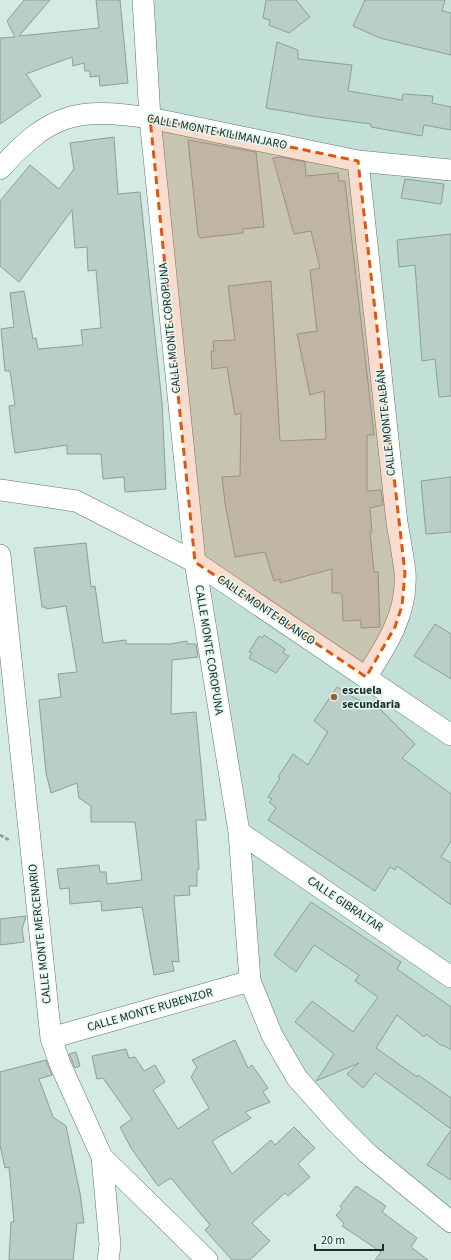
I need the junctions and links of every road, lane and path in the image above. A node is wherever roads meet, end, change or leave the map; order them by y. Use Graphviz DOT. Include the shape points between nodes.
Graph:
graph roads {
  1 [pos="143,0"];
  2 [pos="150,118"];
  3 [pos="358,161"];
  4 [pos="0,169"];
  5 [pos="451,170"];
  6 [pos="0,490"];
  7 [pos="0,555"];
  8 [pos="195,562"];
  9 [pos="366,677"];
  10 [pos="451,735"];
  11 [pos="239,832"];
  12 [pos="451,977"];
  13 [pos="250,982"];
  14 [pos="51,1038"];
  15 [pos="102,1157"];
  16 [pos="451,1221"];
  17 [pos="108,1260"];
  18 [pos="207,1260"];
  1 -- 2 [label="street, CALLE MONTE COROPUNA"];
  2 -- 3 [label="street, CALLE MONTE KILIMANJARO"];
  2 -- 4 [label="street, CALLE MONTE KILIMANJARO" via="87,113 64,119 40,130 20,146"];
  2 -- 8 [label="street, CALLE MONTE COROPUNA"];
  3 -- 5 [label="street, CALLE MONTE KILIMANJARO"];
  3 -- 9 [label="street, CALLE MONTE ALBÁN" via="397,523 405,573 402,606 395,627 384,650"];
  6 -- 8 [label="street, CALLE MONTE BLANCO" via="76,501"];
  7 -- 14 [label="street, CALLE MONTE MERCENARIO"];
  8 -- 9 [label="street, CALLE MONTE BLANCO"];
  8 -- 11 [label="street, CALLE MONTE COROPUNA"];
  9 -- 10 [label="street, CALLE MONTE BLANCO"];
  11 -- 12 [label="street, CALLE GIBRALTAR"];
  11 -- 13 [label="street, CALLE MONTE COROPUNA"];
  13 -- 14 [label="street, CALLE MONTE RUBENZOR"];
  13 -- 16 [label="street, CALLE MONTE COROPUNA" via="272,1035 297,1078 367,1153"];
  14 -- 15 [label="street, CALLE MONTE MERCENARIO"];
  15 -- 17 [label="street" via="110,1245"];
  15 -- 18 [label="street, CALLE MONTE MERCENARIO"];
}
